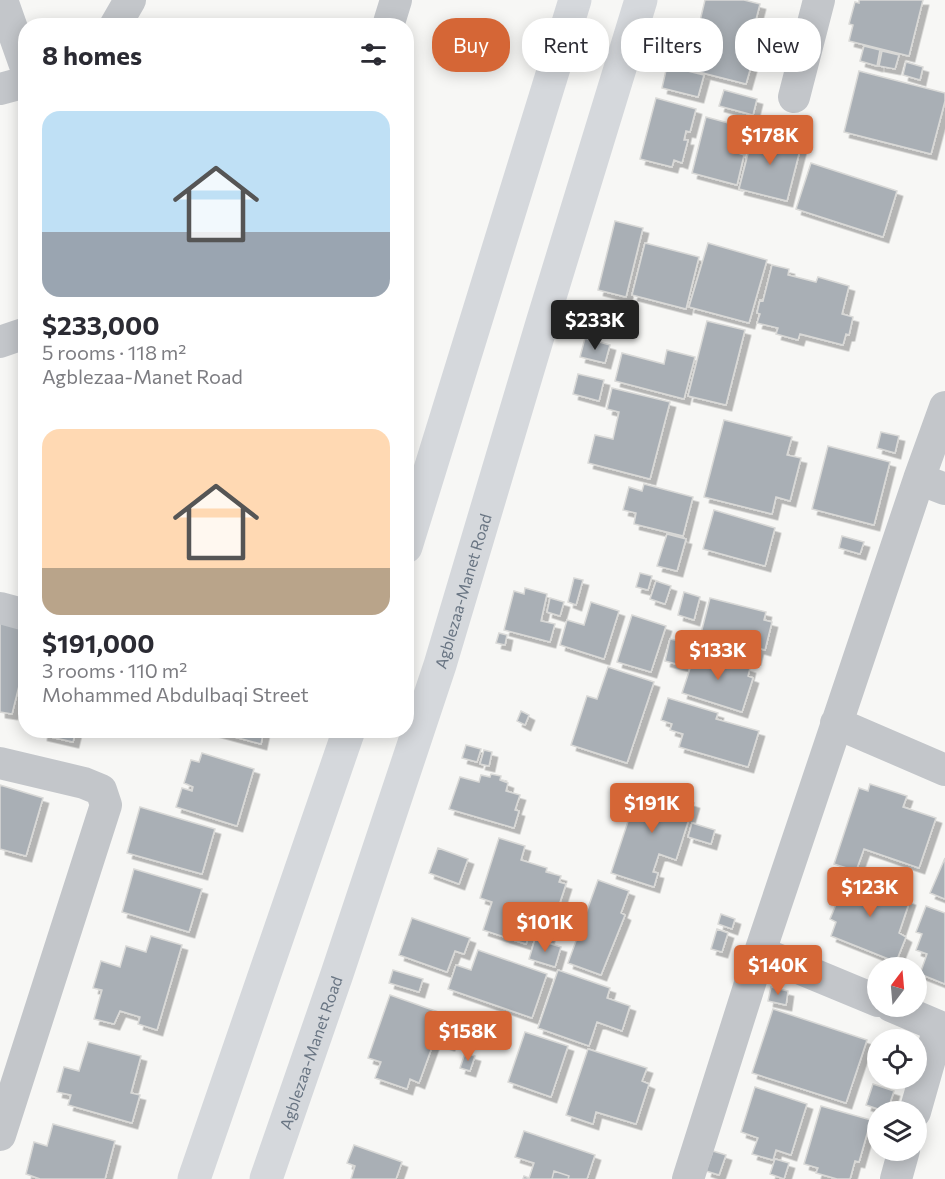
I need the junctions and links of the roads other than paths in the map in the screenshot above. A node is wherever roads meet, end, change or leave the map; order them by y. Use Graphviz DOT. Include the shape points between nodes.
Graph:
graph roads {
  1 [pos="2,0"];
  2 [pos="130,0"];
  3 [pos="396,0"];
  4 [pos="575,0"];
  5 [pos="641,0"];
  6 [pos="819,0"];
  7 [pos="120,18"];
  8 [pos="390,18"];
  9 [pos="18,45"];
  10 [pos="18,84"];
  11 [pos="0,89"];
  12 [pos="794,97"];
  13 [pos="18,336"];
  14 [pos="0,342"];
  15 [pos="945,407"];
  16 [pos="932,484"];
  17 [pos="414,521"];
  18 [pos="0,608"];
  19 [pos="18,613"];
  20 [pos="836,723"];
  21 [pos="346,738"];
  22 [pos="0,763"];
  23 [pos="945,770"];
  24 [pos="760,952"];
  25 [pos="867,996"];
  26 [pos="916,1017"];
  27 [pos="942,1028"];
  28 [pos="919,1101"];
  29 [pos="0,1135"];
  30 [pos="901,1161"];
  31 [pos="194,1179"];
  32 [pos="266,1179"];
  33 [pos="688,1179"];
  34 [pos="896,1179"];
  1 -- 9 [label="street"];
  2 -- 7 [label="street"];
  3 -- 8 [label="street"];
  4 -- 17 [label="main road"];
  5 -- 32 [label="main road, Agblezaa-Manet Road" via="440,665"];
  6 -- 12 [label="street"];
  10 -- 11 [label="street"];
  13 -- 14 [label="street"];
  15 -- 16 [label="street"];
  16 -- 20 [label="street"];
  18 -- 19 [label="street"];
  20 -- 23 [label="street"];
  20 -- 24 [label="street"];
  21 -- 31 [label="main road"];
  22 -- 29 [label="street" via="84,783 101,790 106,805"];
  24 -- 25 [label="street"];
  24 -- 33 [label="street"];
  26 -- 27 [label="street"];
  27 -- 28 [label="street"];
  30 -- 34 [label="street"];
}
